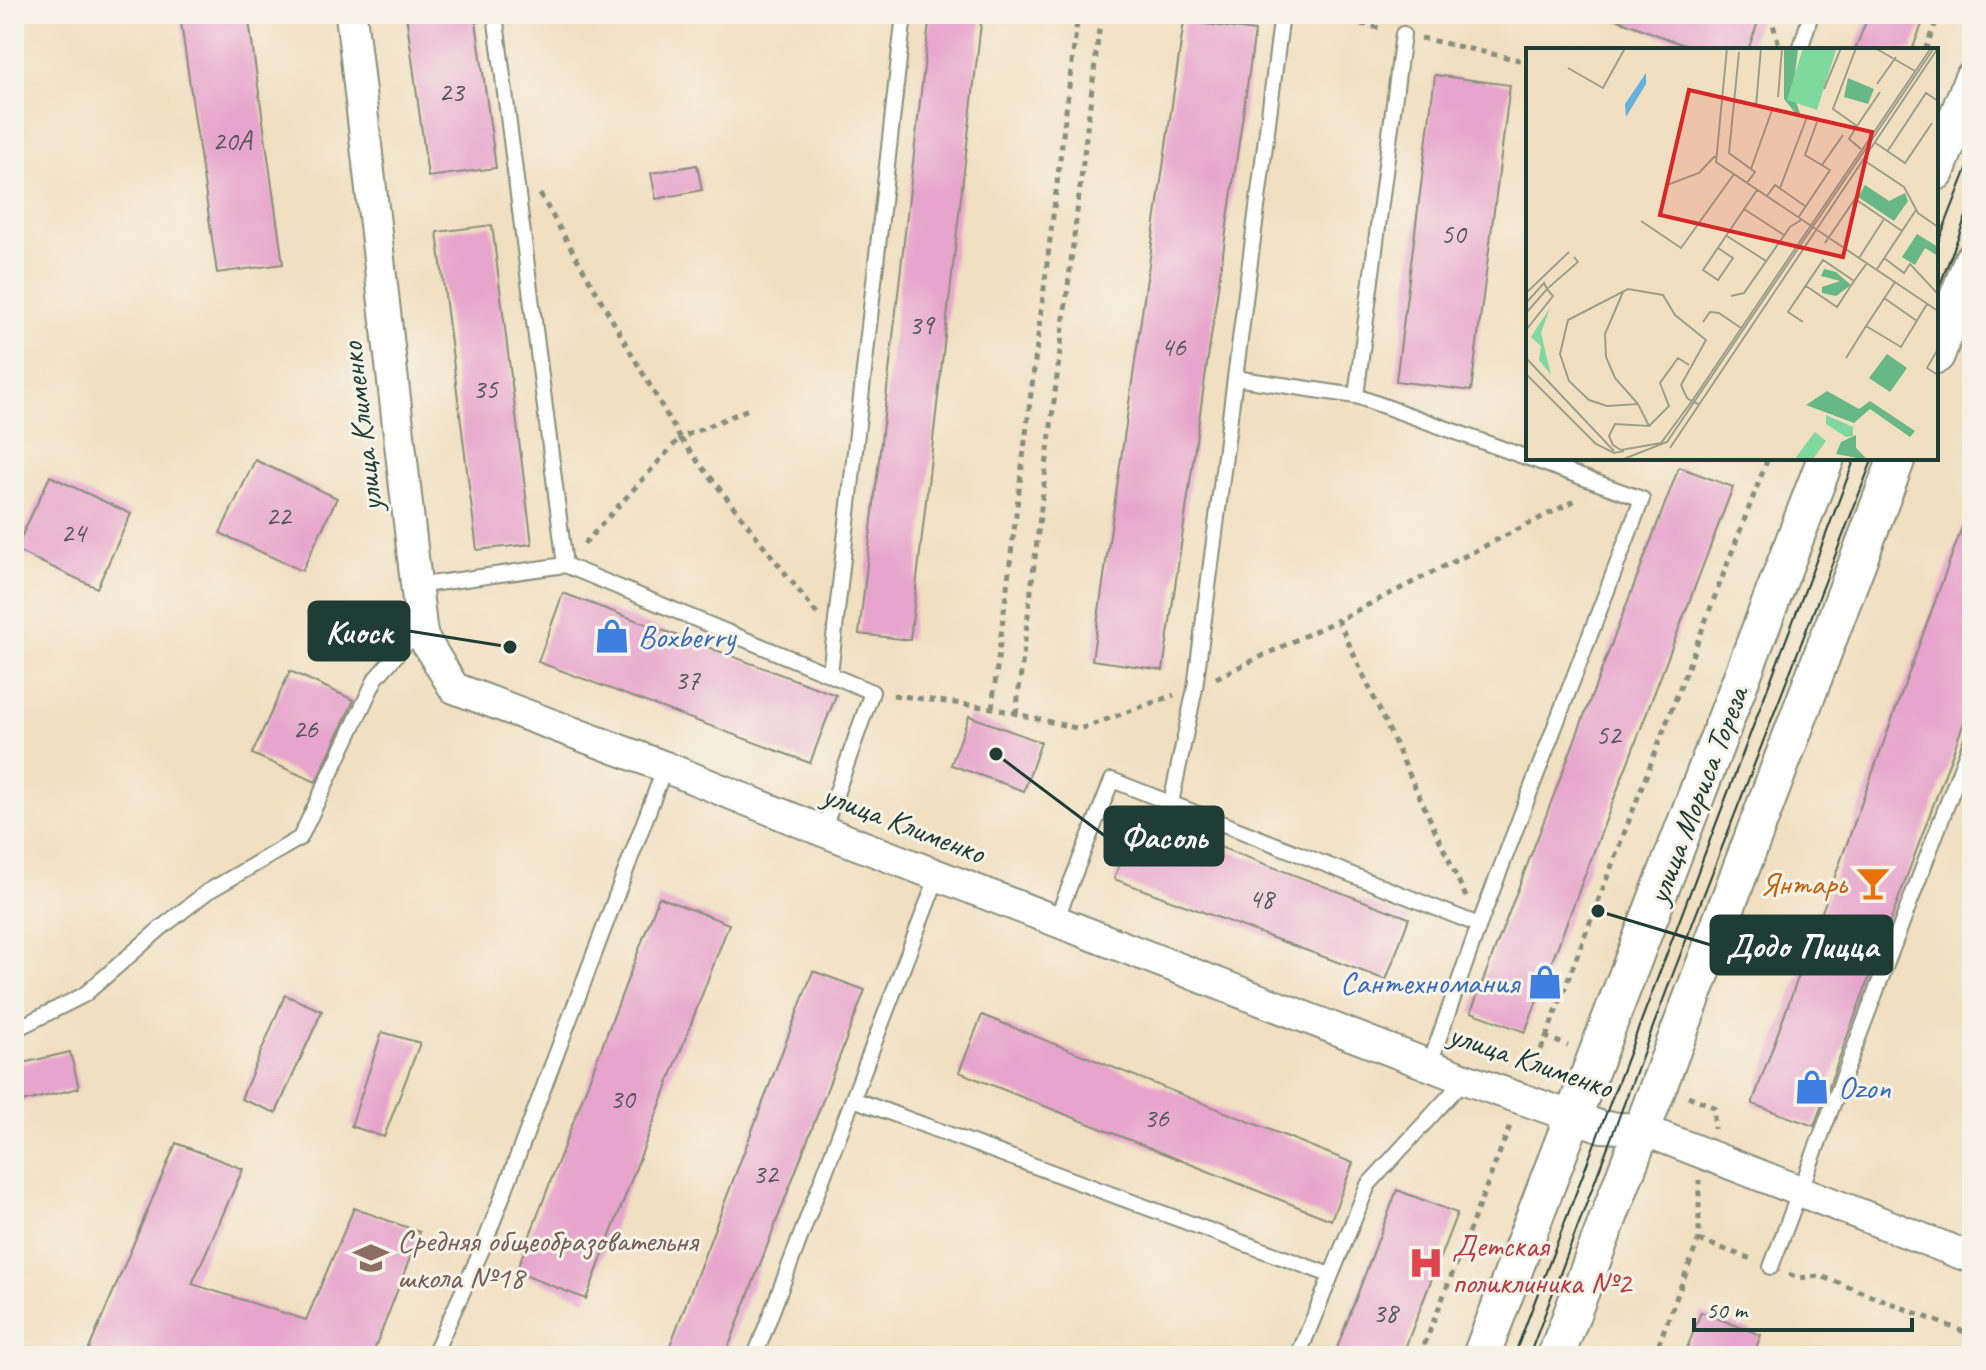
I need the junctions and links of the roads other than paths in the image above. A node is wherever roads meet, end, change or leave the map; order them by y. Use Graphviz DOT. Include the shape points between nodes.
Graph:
graph roads {
  1 [pos="351,14"];
  2 [pos="495,14"];
  3 [pos="904,14"];
  4 [pos="1282,14"];
  5 [pos="1811,14"];
  6 [pos="1403,34"];
  7 [pos="1801,48"];
  8 [pos="1972,80"];
  9 [pos="1938,167"];
  10 [pos="1972,261"];
  11 [pos="1964,308"];
  12 [pos="1938,352"];
  13 [pos="1235,378"];
  14 [pos="1356,396"];
  15 [pos="1526,457"];
  16 [pos="1825,460"];
  17 [pos="1896,460"];
  18 [pos="1550,461"];
  19 [pos="565,565"];
  20 [pos="416,586"];
  21 [pos="421,627"];
  22 [pos="830,674"];
  23 [pos="1972,739"];
  24 [pos="665,767"];
  25 [pos="1171,803"];
  26 [pos="823,831"];
  27 [pos="938,875"];
  28 [pos="1056,920"];
  29 [pos="1479,925"];
  30 [pos="14,1030"];
  31 [pos="1430,1063"];
  32 [pos="1465,1079"];
  33 [pos="853,1099"];
  34 [pos="1573,1118"];
  35 [pos="1641,1129"];
  36 [pos="1800,1191"];
  37 [pos="1972,1258"];
  38 [pos="1771,1267"];
  39 [pos="1330,1275"];
  40 [pos="433,1356"];
  41 [pos="755,1356"];
  42 [pos="1298,1356"];
  43 [pos="1481,1356"];
  44 [pos="1556,1356"];
  1 -- 20 [label="street, улица Клименко"];
  2 -- 19 [label="lane"];
  3 -- 22 [label="lane"];
  4 -- 13 [label="lane"];
  5 -- 7 [label="lane"];
  6 -- 14 [label="lane"];
  8 -- 9 [label="street"];
  10 -- 11 [label="street"];
  11 -- 12 [label="street"];
  13 -- 14 [label="lane"];
  13 -- 25 [label="lane" via="1195,688"];
  14 -- 15 [label="lane"];
  16 -- 34 [label="street, улица Мориса Тореза"];
  17 -- 35 [label="street, улица Мориса Тореза"];
  18 -- 29 [label="lane" via="1642,499"];
  19 -- 20 [label="lane"];
  19 -- 22 [label="lane"];
  20 -- 21 [label="street, улица Клименко"];
  21 -- 24 [label="street, улица Клименко" via="454,688"];
  21 -- 30 [label="lane" via="376,678 300,838 207,892 84,995"];
  22 -- 26 [label="lane" via="872,692"];
  23 -- 36 [label="lane"];
  24 -- 26 [label="street, улица Клименко"];
  24 -- 40 [label="lane" via="484,1245"];
  25 -- 28 [label="lane" via="1112,780"];
  25 -- 29 [label="lane"];
  26 -- 27 [label="street, улица Клименко"];
  27 -- 28 [label="street, улица Клименко"];
  27 -- 33 [label="lane"];
  28 -- 31 [label="street, улица Клименко"];
  29 -- 31 [label="lane"];
  31 -- 32 [label="street, улица Клименко"];
  32 -- 34 [label="street, улица Клименко"];
  32 -- 39 [label="lane" via="1368,1185"];
  33 -- 39 [label="lane"];
  33 -- 41 [label="lane"];
  34 -- 35 [label="street, улица Клименко" via="1602,1127"];
  34 -- 43 [label="street, улица Мориса Тореза"];
  35 -- 36 [label="street, улица Клименко"];
  35 -- 44 [label="street, улица Мориса Тореза"];
  36 -- 37 [label="street, улица Клименко"];
  36 -- 38 [label="lane"];
  39 -- 42 [label="lane"];
}
